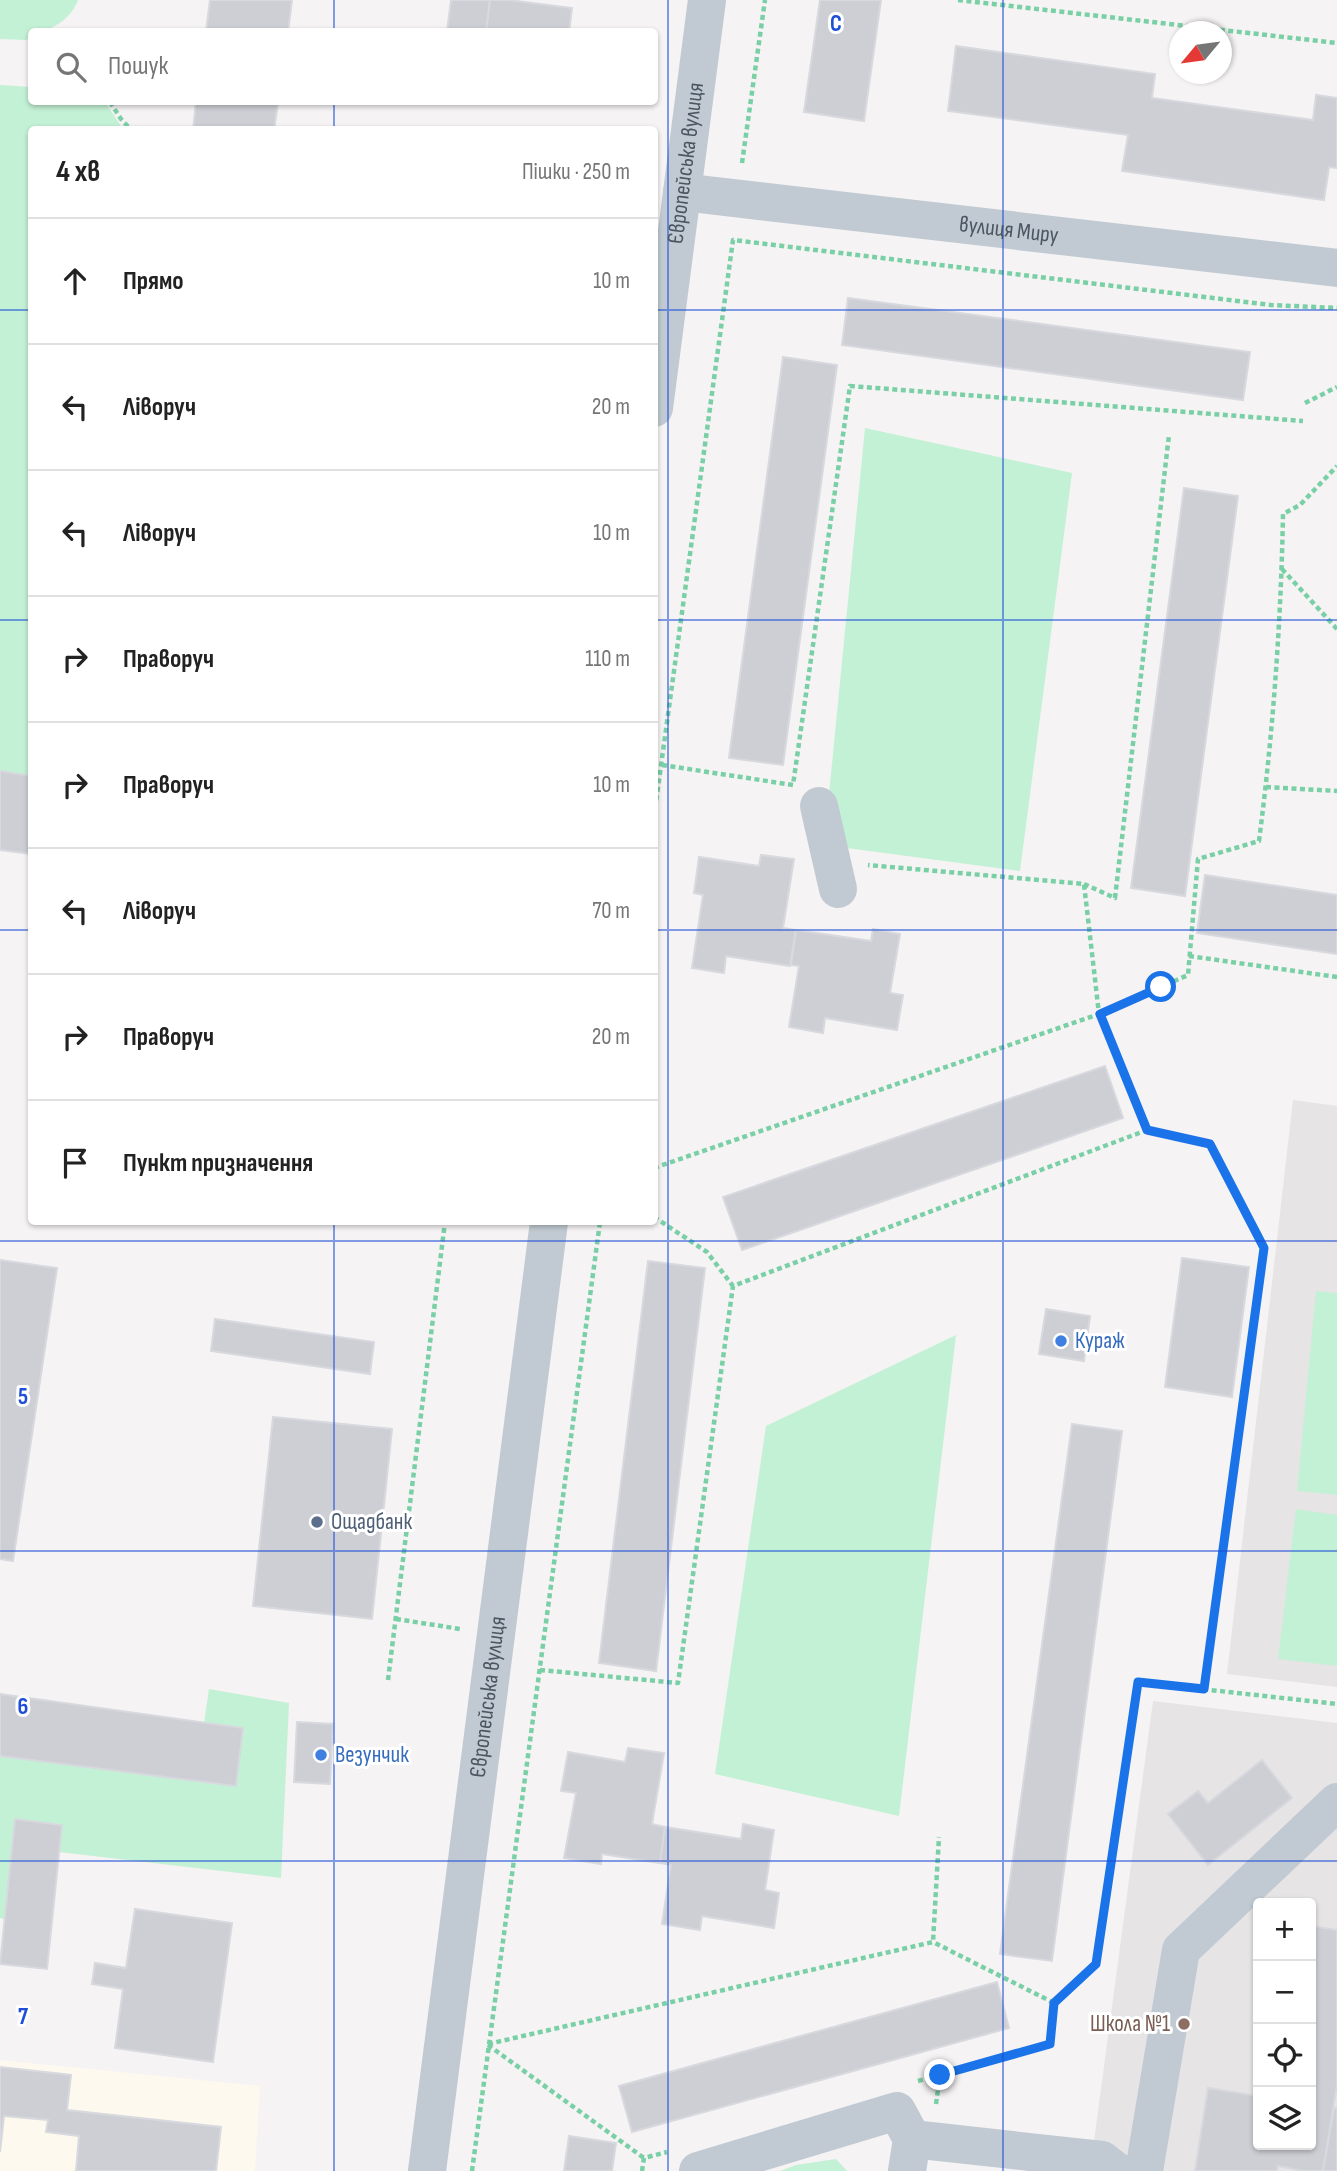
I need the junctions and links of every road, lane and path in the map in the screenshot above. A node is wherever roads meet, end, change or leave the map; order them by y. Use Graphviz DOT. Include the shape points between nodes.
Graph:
graph roads {
  1 [pos="707,0"];
  2 [pos="765,0"];
  3 [pos="958,0"];
  4 [pos="1337,43"];
  5 [pos="112,105"];
  6 [pos="127,126"];
  7 [pos="682,192"];
  8 [pos="737,199"];
  9 [pos="733,240"];
  10 [pos="1337,268"];
  11 [pos="1337,308"];
  12 [pos="658,377"];
  13 [pos="1337,387"];
  14 [pos="1306,402"];
  15 [pos="1303,421"];
  16 [pos="1169,435"];
  17 [pos="1337,466"];
  18 [pos="1282,569"];
  19 [pos="1337,629"];
  20 [pos="662,765"];
  21 [pos="1266,787"];
  22 [pos="658,791"];
  23 [pos="1337,791"];
  24 [pos="819,806"];
  25 [pos="835,876"];
  26 [pos="1084,884"];
  27 [pos="1189,956"];
  28 [pos="1337,977"];
  29 [pos="1100,1014"];
  30 [pos="1147,1130"];
  31 [pos="658,1167"];
  32 [pos="658,1220"];
  33 [pos="445,1225"];
  34 [pos="548,1225"];
  35 [pos="600,1225"];
  36 [pos="733,1286"];
  37 [pos="540,1670"];
  38 [pos="388,1680"];
  39 [pos="1204,1689"];
  40 [pos="1337,1704"];
  41 [pos="1337,1802"];
  42 [pos="939,1837"];
  43 [pos="933,1942"];
  44 [pos="1054,2003"];
  45 [pos="488,2044"];
  46 [pos="913,2083"];
  47 [pos="909,2155"];
  48 [pos="643,2158"];
  49 [pos="684,2161"];
  50 [pos="427,2171"];
  51 [pos="472,2171"];
  52 [pos="642,2171"];
  53 [pos="1116,2171"];
  54 [pos="1144,2171"];
  1 -- 7 [label="street, Європейська вулиця"];
  2 -- 8 [label="path"];
  3 -- 4 [label="path"];
  5 -- 6 [label="path"];
  7 -- 8 [label="street, вулиця Миру"];
  7 -- 12 [label="street, Європейська вулиця"];
  8 -- 9 [label="path"];
  8 -- 10 [label="street, вулиця Миру"];
  9 -- 11 [label="path" via="1271,305"];
  9 -- 20 [label="path"];
  13 -- 14 [label="path"];
  15 -- 20 [label="path" via="850,386 793,785"];
  16 -- 26 [label="path" via="1115,898"];
  17 -- 18 [label="path" via="1300,505 1283,514"];
  18 -- 19 [label="path"];
  18 -- 21 [label="path"];
  20 -- 22 [label="path"];
  21 -- 23 [label="path"];
  21 -- 27 [label="path" via="1259,841 1198,859"];
  24 -- 25 [label="street"];
  25 -- 26 [label="path"];
  26 -- 29 [label="path"];
  27 -- 28 [label="path"];
  27 -- 29 [label="path" via="1188,975"];
  29 -- 30 [label="path"];
  29 -- 31 [label="path"];
  30 -- 36 [label="path"];
  30 -- 39 [label="path" via="1210,1144 1264,1248"];
  32 -- 36 [label="path" via="707,1252"];
  33 -- 38 [label="path"];
  34 -- 50 [label="street, Європейська вулиця"];
  35 -- 37 [label="path"];
  36 -- 37 [label="path" via="678,1683"];
  37 -- 45 [label="path"];
  39 -- 40 [label="path"];
  39 -- 44 [label="path" via="1138,1682 1096,1964"];
  41 -- 54 [label="street" via="1181,1950"];
  42 -- 43 [label="path"];
  43 -- 44 [label="path"];
  43 -- 45 [label="path"];
  44 -- 46 [label="path" via="1050,2044"];
  45 -- 48 [label="path"];
  45 -- 51 [label="path"];
  47 -- 49 [label="street" via="897,2111"];
  47 -- 53 [label="street" via="1102,2160"];
  48 -- 49 [label="path"];
  48 -- 52 [label="path"];
}
